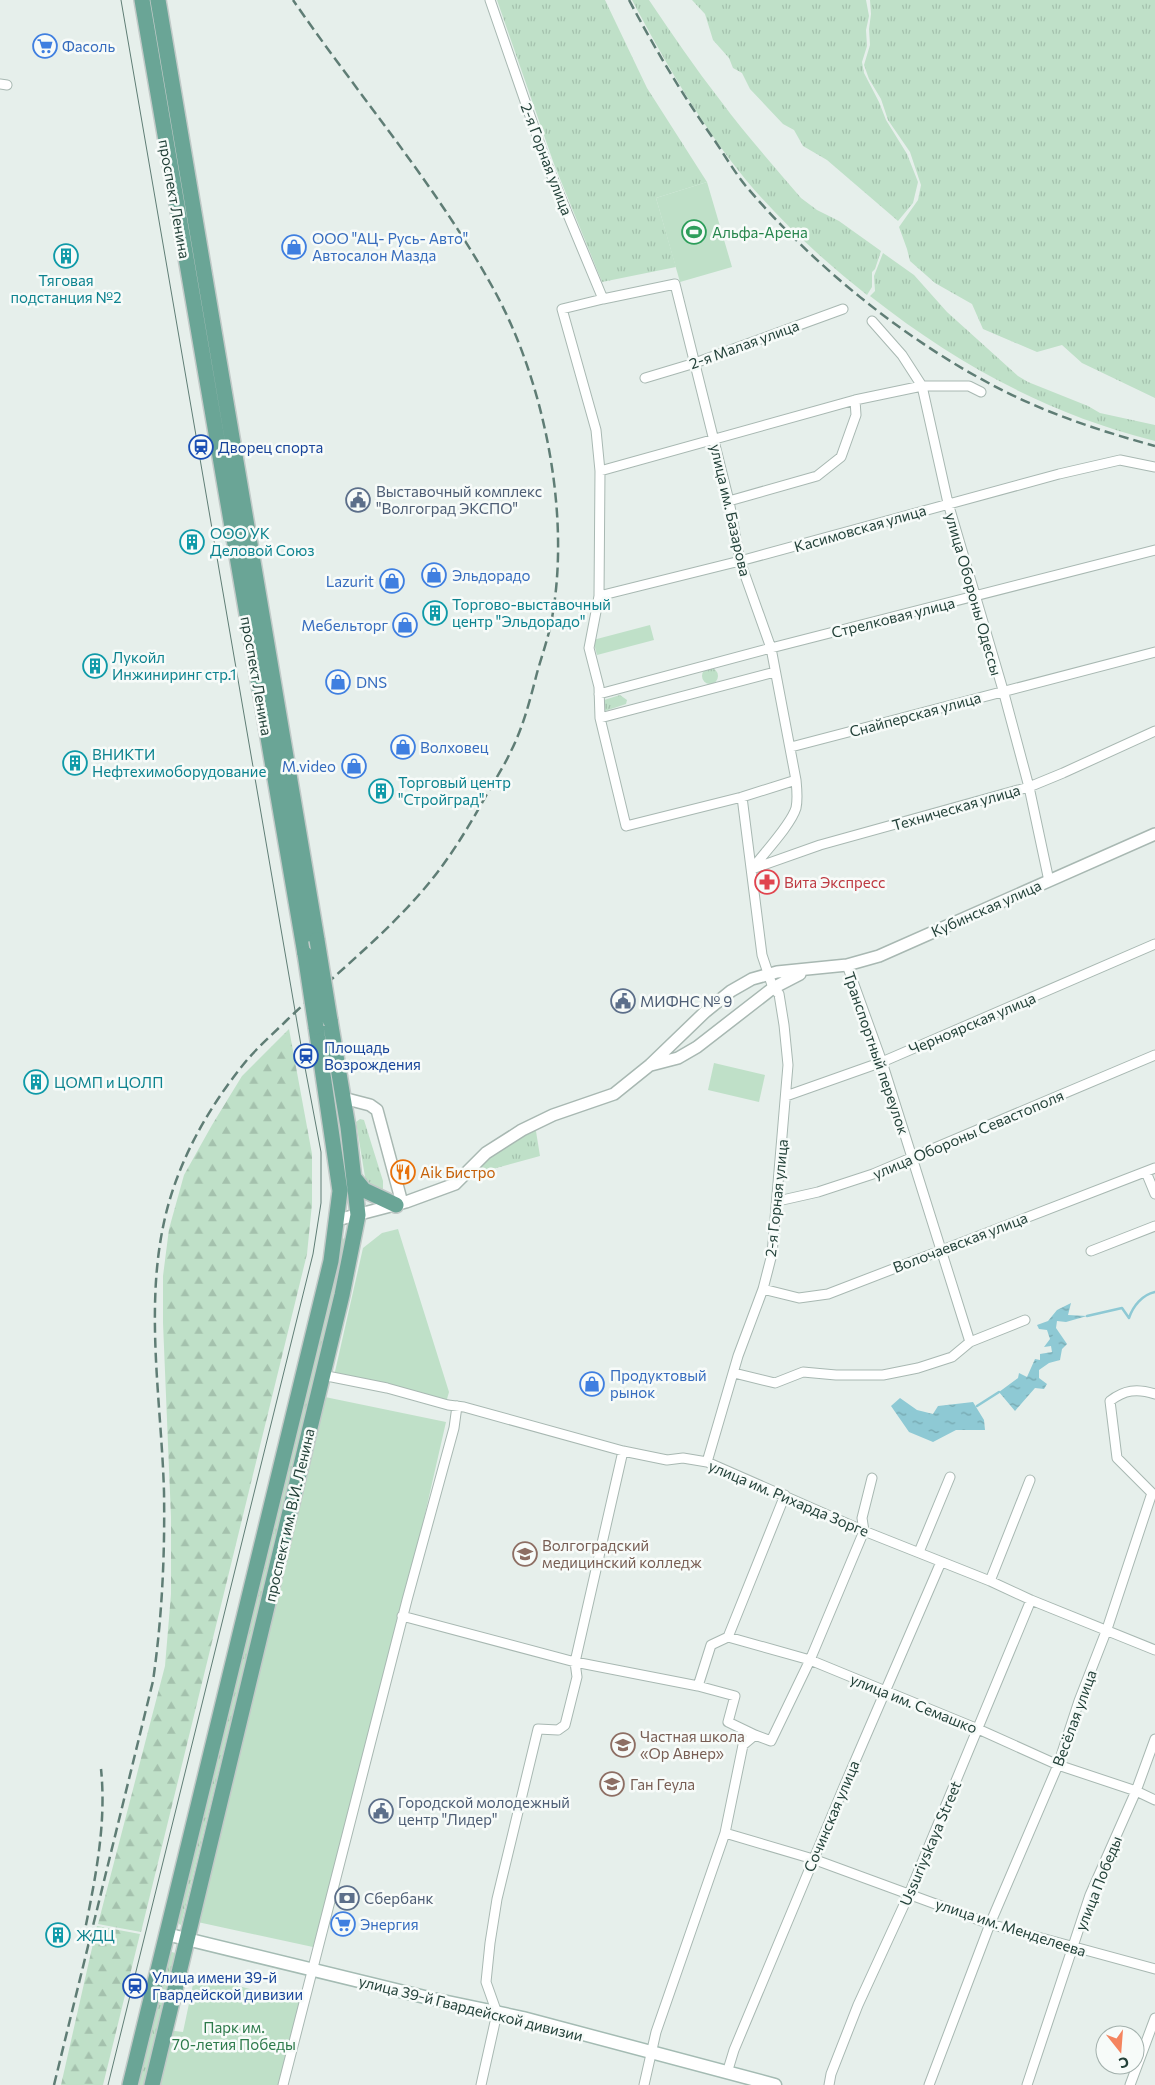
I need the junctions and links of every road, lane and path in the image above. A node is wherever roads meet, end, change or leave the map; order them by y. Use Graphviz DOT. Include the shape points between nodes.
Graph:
graph roads {
  1 [pos="142,0"];
  2 [pos="158,0"];
  3 [pos="490,0"];
  4 [pos="188,176"];
  5 [pos="172,179"];
  6 [pos="603,299"];
  7 [pos="843,308"];
  8 [pos="872,321"];
  9 [pos="695,363"];
  10 [pos="645,378"];
  11 [pos="922,386"];
  12 [pos="981,392"];
  13 [pos="224,395"];
  14 [pos="209,398"];
  15 [pos="855,400"];
  16 [pos="714,439"];
  17 [pos="1155,467"];
  18 [pos="600,471"];
  19 [pos="729,501"];
  20 [pos="948,503"];
  21 [pos="1155,550"];
  22 [pos="740,561"];
  23 [pos="599,596"];
  24 [pos="974,597"];
  25 [pos="771,648"];
  26 [pos="1155,652"];
  27 [pos="775,672"];
  28 [pos="1003,690"];
  29 [pos="599,694"];
  30 [pos="600,718"];
  31 [pos="1155,731"];
  32 [pos="791,747"];
  33 [pos="796,780"];
  34 [pos="1028,787"];
  35 [pos="742,797"];
  36 [pos="1155,834"];
  37 [pos="752,869"];
  38 [pos="1049,881"];
  39 [pos="317,940"];
  40 [pos="1155,944"];
  41 [pos="305,954"];
  42 [pos="846,965"];
  43 [pos="813,968"];
  44 [pos="768,975"];
  45 [pos="773,988"];
  46 [pos="323,1024"];
  47 [pos="1155,1055"];
  48 [pos="882,1062"];
  49 [pos="650,1066"];
  50 [pos="786,1096"];
  51 [pos="343,1098"];
  52 [pos="913,1158"];
  53 [pos="1151,1170"];
  54 [pos="355,1179"];
  55 [pos="1155,1194"];
  56 [pos="778,1201"];
  57 [pos="399,1204"];
  58 [pos="358,1215"];
  59 [pos="337,1220"];
  60 [pos="1155,1226"];
  61 [pos="941,1250"];
  62 [pos="1091,1251"];
  63 [pos="763,1289"];
  64 [pos="1025,1320"];
  65 [pos="970,1342"];
  66 [pos="734,1373"];
  67 [pos="322,1375"];
  68 [pos="1155,1394"];
  69 [pos="457,1406"];
  70 [pos="623,1451"];
  71 [pos="708,1462"];
  72 [pos="950,1477"];
  73 [pos="872,1478"];
  74 [pos="1030,1480"];
  75 [pos="785,1495"];
  76 [pos="864,1531"];
  77 [pos="919,1552"];
  78 [pos="941,1562"];
  79 [pos="990,1581"];
  80 [pos="1031,1600"];
  81 [pos="402,1616"];
  82 [pos="1107,1629"];
  83 [pos="728,1637"];
  84 [pos="1155,1650"];
  85 [pos="810,1660"];
  86 [pos="574,1662"];
  87 [pos="698,1686"];
  88 [pos="886,1690"];
  89 [pos="978,1729"];
  90 [pos="755,1735"];
  91 [pos="1155,1739"];
  92 [pos="1058,1765"];
  93 [pos="1136,1792"];
  94 [pos="1155,1800"];
  95 [pos="725,1833"];
  96 [pos="813,1860"];
  97 [pos="909,1894"];
  98 [pos="990,1924"];
  99 [pos="166,1934"];
  100 [pos="187,1939"];
  101 [pos="1072,1948"];
  102 [pos="312,1968"];
  103 [pos="1155,1969"];
  104 [pos="497,2013"];
  105 [pos="1155,2018"];
  106 [pos="652,2053"];
  107 [pos="727,2072"];
  108 [pos="130,2085"];
  109 [pos="152,2085"];
  110 [pos="284,2085"];
  111 [pos="481,2085"];
  112 [pos="644,2085"];
  113 [pos="775,2085"];
  114 [pos="829,2085"];
  115 [pos="930,2085"];
  116 [pos="1027,2085"];
  117 [pos="1130,2085"];
  1 -- 5 [label="main road, проспект Ленина"];
  2 -- 4 [label="main road, проспект Ленина"];
  3 -- 6 [label="street, 2-я Горная улица" via="546,162"];
  4 -- 5 [label="main road" via="179,171"];
  4 -- 13 [label="main road, проспект Ленина"];
  5 -- 14 [label="main road, проспект Ленина"];
  6 -- 9 [label="street, улица им. Базарова" via="676,284"];
  6 -- 18 [label="street" via="562,309 596,430"];
  7 -- 9 [label="street, 2-я Малая улица"];
  8 -- 11 [label="street, улица Обороны Одессы" via="902,355"];
  9 -- 10 [label="street, 2-я Малая улица"];
  9 -- 16 [label="street, улица им. Базарова"];
  11 -- 12 [label="street" via="969,386"];
  11 -- 15 [label="street"];
  11 -- 20 [label="street, улица Обороны Одессы"];
  13 -- 14 [label="main road"];
  13 -- 39 [label="main road, проспект Ленина"];
  14 -- 41 [label="main road, проспект Ленина"];
  15 -- 16 [label="street"];
  15 -- 19 [label="street" via="856,415 841,457 817,476"];
  16 -- 18 [label="street"];
  16 -- 19 [label="street, улица им. Базарова"];
  17 -- 20 [label="street, Касимовская улица" via="1120,460"];
  18 -- 23 [label="street"];
  19 -- 22 [label="street, улица им. Базарова"];
  20 -- 22 [label="street, Касимовская улица"];
  20 -- 24 [label="street, улица Обороны Одессы"];
  21 -- 24 [label="street, Стрелковая улица"];
  22 -- 23 [label="street, Касимовская улица"];
  22 -- 25 [label="street, улица им. Базарова"];
  23 -- 29 [label="street" via="590,648"];
  24 -- 25 [label="street, Стрелковая улица"];
  24 -- 28 [label="street, улица Обороны Одессы"];
  25 -- 27 [label="street, улица им. Базарова"];
  25 -- 29 [label="street, Стрелковая улица"];
  26 -- 28 [label="street, Снайперская улица"];
  27 -- 30 [label="street"];
  27 -- 32 [label="street, улица им. Базарова"];
  28 -- 32 [label="street, Снайперская улица"];
  28 -- 34 [label="street, улица Обороны Одессы"];
  29 -- 30 [label="street"];
  30 -- 35 [label="street" via="626,826"];
  31 -- 34 [label="street, Техническая улица"];
  32 -- 33 [label="street, улица им. Базарова"];
  33 -- 35 [label="street"];
  33 -- 37 [label="street, улица им. Базарова" via="795,810 790,821"];
  34 -- 37 [label="street, Техническая улица" via="820,845"];
  34 -- 38 [label="street, улица Обороны Одессы"];
  35 -- 37 [label="street"];
  36 -- 38 [label="street, Кубинская улица"];
  37 -- 44 [label="street" via="762,954"];
  38 -- 42 [label="street, Кубинская улица" via="879,956"];
  39 -- 46 [label="main road, проспект им. В.И. Ленина, bridge"];
  40 -- 48 [label="street, Черноярская улица"];
  41 -- 46 [label="main road, проспект им. В.И. Ленина, bridge"];
  42 -- 43 [label="street, Кубинская улица"];
  42 -- 48 [label="street, Транспортный переулок"];
  43 -- 44 [label="street, Кубинская улица"];
  43 -- 45 [label="street, Кубинская улица"];
  44 -- 45 [label="street, 2-я Горная улица"];
  44 -- 49 [label="street, Кубинская улица" via="752,979 731,991"];
  45 -- 49 [label="street, Кубинская улица" via="697,1046 678,1058"];
  45 -- 50 [label="street, 2-я Горная улица" via="779,994 784,1025 788,1065"];
  46 -- 51 [label="main road, проспект им. В.И. Ленина"];
  46 -- 59 [label="main road, проспект им. В.И. Ленина" via="340,1191"];
  47 -- 52 [label="street, улица Обороны Севастополя"];
  48 -- 50 [label="street, Черноярская улица"];
  48 -- 52 [label="street, Транспортный переулок"];
  49 -- 57 [label="street, Кубинская улица" via="614,1094 553,1115 513,1136 486,1153 455,1184"];
  50 -- 56 [label="street, 2-я Горная улица"];
  51 -- 54 [label="main road, проспект им. В.И. Ленина"];
  51 -- 57 [label="street" via="370,1105 376,1110"];
  52 -- 56 [label="street, улица Обороны Севастополя" via="828,1189"];
  52 -- 61 [label="street, Транспортный переулок"];
  53 -- 55 [label="street"];
  53 -- 61 [label="street, Волочаевская улица"];
  54 -- 57 [label="main road" via="364,1190"];
  54 -- 58 [label="main road, проспект им. В.И. Ленина"];
  56 -- 63 [label="street, 2-я Горная улица" via="772,1254"];
  57 -- 58 [label="street, Кубинская улица"];
  58 -- 59 [label="street, Кубинская улица"];
  58 -- 67 [label="main road, проспект им. В.И. Ленина"];
  59 -- 99 [label="main road, проспект им. В.И. Ленина" via="331,1261"];
  60 -- 62 [label="street"];
  61 -- 63 [label="street, Волочаевская улица" via="828,1294 799,1298"];
  61 -- 65 [label="street, Транспортный переулок"];
  63 -- 66 [label="street, 2-я Горная улица"];
  64 -- 65 [label="street"];
  65 -- 66 [label="street" via="952,1357 883,1375 803,1372 775,1383"];
  66 -- 71 [label="street, 2-я Горная улица"];
  67 -- 69 [label="street, улица им. Рихарда Зорге"];
  67 -- 100 [label="main road, проспект им. В.И. Ленина"];
  68 -- 82 [label="street, Весёлая улица" via="1122,1392 1110,1402 1117,1458 1152,1493"];
  69 -- 70 [label="street, улица им. Рихарда Зорге"];
  69 -- 81 [label="street" via="454,1428"];
  70 -- 71 [label="street, улица им. Рихарда Зорге" via="667,1460 683,1458"];
  70 -- 86 [label="street"];
  71 -- 75 [label="street, улица им. Рихарда Зорге"];
  72 -- 77 [label="street"];
  73 -- 76 [label="street" via="862,1518"];
  74 -- 79 [label="street"];
  75 -- 76 [label="street, улица им. Рихарда Зорге"];
  75 -- 83 [label="street"];
  76 -- 77 [label="street, улица им. Рихарда Зорге"];
  76 -- 85 [label="street"];
  77 -- 78 [label="street, улица им. Рихарда Зорге"];
  78 -- 79 [label="street, улица им. Рихарда Зорге"];
  78 -- 88 [label="street, Сочинская улица"];
  79 -- 80 [label="street, улица им. Рихарда Зорге"];
  80 -- 82 [label="street, улица им. Рихарда Зорге"];
  80 -- 89 [label="street, Ussuriyskaya Street"];
  81 -- 86 [label="street"];
  81 -- 102 [label="street"];
  82 -- 84 [label="street, улица им. Рихарда Зорге"];
  82 -- 92 [label="street, Весёлая улица"];
  83 -- 85 [label="street, улица им. Семашко"];
  83 -- 87 [label="street" via="711,1645"];
  85 -- 88 [label="street, улица им. Семашко"];
  85 -- 90 [label="street" via="771,1741"];
  86 -- 87 [label="street"];
  86 -- 104 [label="street" via="577,1677 564,1725 558,1730 538,1728 497,1899 486,1987"];
  87 -- 90 [label="street" via="734,1696 728,1722"];
  88 -- 89 [label="street, улица им. Семашко"];
  88 -- 96 [label="street, Сочинская улица"];
  89 -- 92 [label="street, улица им. Семашко"];
  89 -- 97 [label="street, Ussuriyskaya Street"];
  90 -- 95 [label="street" via="743,1745"];
  91 -- 93 [label="street, улица Победы"];
  92 -- 93 [label="street, улица им. Семашко"];
  92 -- 98 [label="street, Весёлая улица"];
  93 -- 94 [label="street, улица им. Семашко"];
  93 -- 101 [label="street, улица Победы" via="1090,1895"];
  95 -- 96 [label="street, улица им. Менделеева"];
  95 -- 106 [label="street" via="656,2032"];
  96 -- 97 [label="street, улица им. Менделеева"];
  96 -- 107 [label="street, Сочинская улица"];
  97 -- 98 [label="street, улица им. Менделеева"];
  97 -- 114 [label="street, Ussuriyskaya Street" via="858,2005"];
  98 -- 101 [label="street, улица им. Менделеева"];
  98 -- 115 [label="street, Весёлая улица"];
  99 -- 100 [label="main road, улица 39-й Гвардейской дивизии"];
  99 -- 108 [label="main road, проспект им. В.И. Ленина"];
  100 -- 102 [label="main road, улица 39-й Гвардейской дивизии"];
  100 -- 109 [label="main road, проспект им. В.И. Ленина"];
  101 -- 103 [label="street, улица им. Менделеева"];
  101 -- 116 [label="street, улица Победы"];
  102 -- 104 [label="main road, улица 39-й Гвардейской дивизии"];
  102 -- 110 [label="street"];
  104 -- 106 [label="main road, улица 39-й Гвардейской дивизии"];
  104 -- 111 [label="street"];
  105 -- 117 [label="street"];
  106 -- 107 [label="main road, улица 39-й Гвардейской дивизии"];
  106 -- 112 [label="street"];
  107 -- 113 [label="main road, улица 39-й Гвардейской дивизии"];
}
